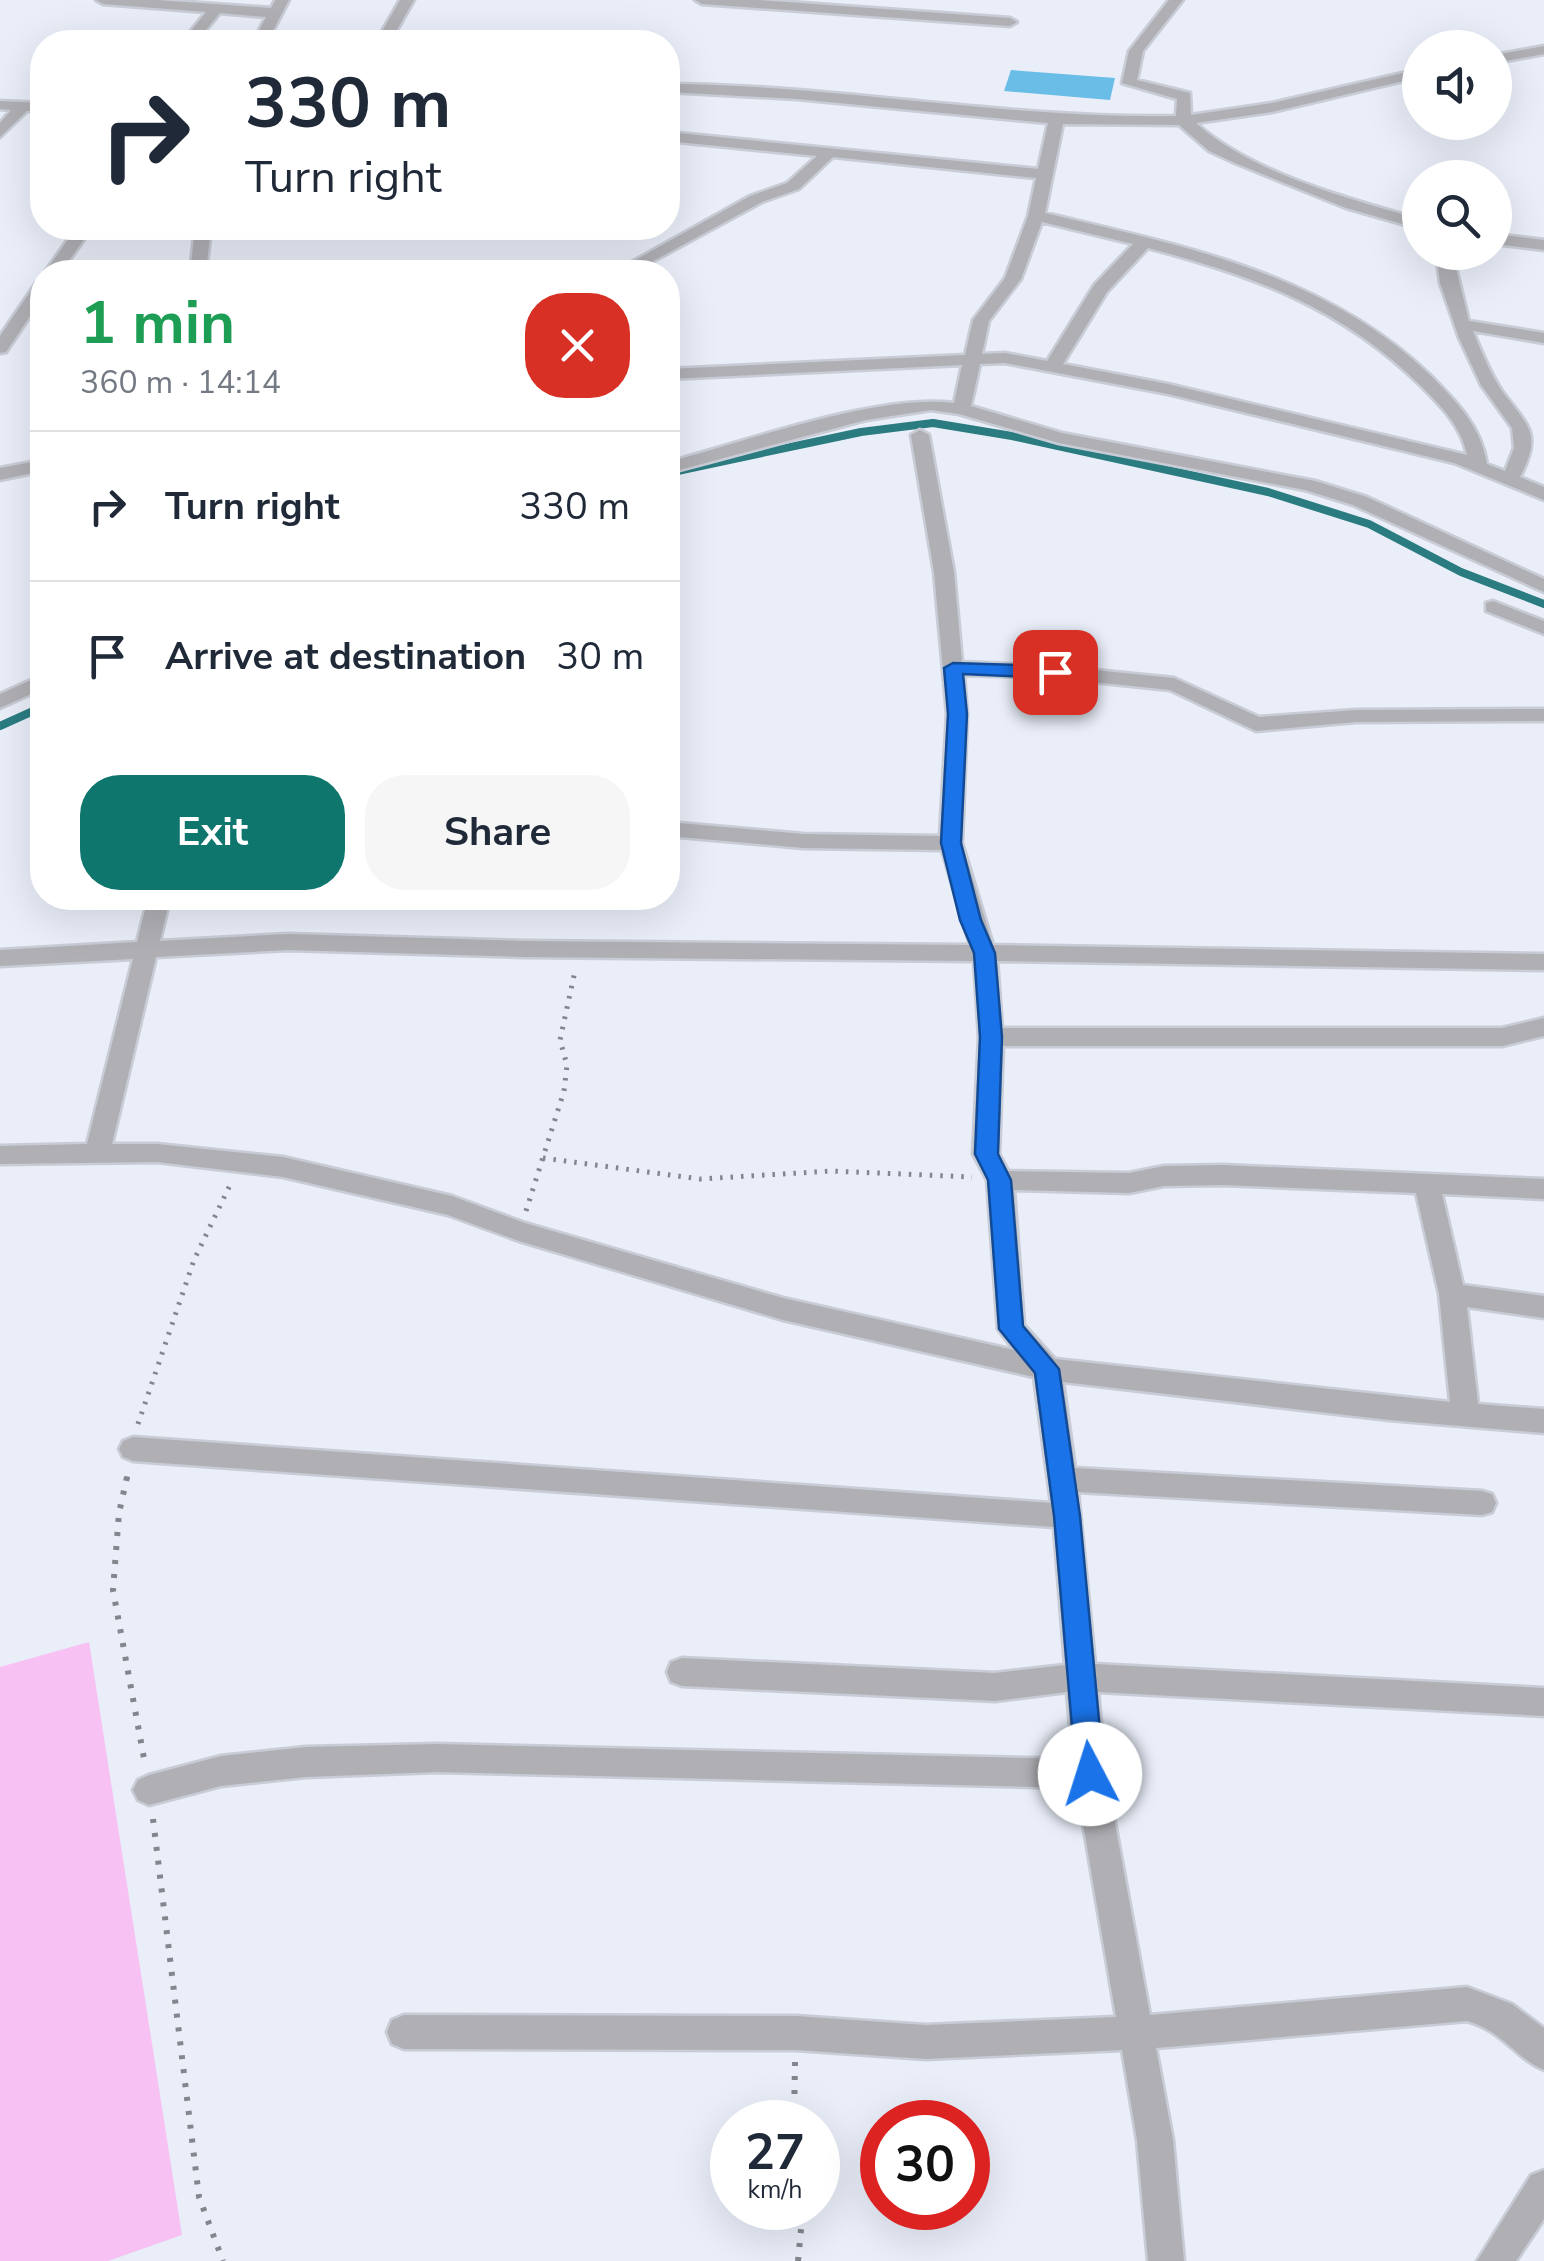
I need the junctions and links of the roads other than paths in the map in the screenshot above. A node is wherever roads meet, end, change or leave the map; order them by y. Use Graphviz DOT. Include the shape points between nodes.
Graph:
graph roads {
  1 [pos="104,0"];
  2 [pos="408,0"];
  3 [pos="702,0"];
  4 [pos="1176,0"];
  5 [pos="279,6"];
  6 [pos="217,8"];
  7 [pos="1010,22"];
  8 [pos="200,30"];
  9 [pos="266,30"];
  10 [pos="390,30"];
  11 [pos="1544,50"];
  12 [pos="1512,56"];
  13 [pos="1402,77"];
  14 [pos="680,88"];
  15 [pos="0,106"];
  16 [pos="22,107"];
  17 [pos="30,107"];
  18 [pos="1056,120"];
  19 [pos="1183,120"];
  20 [pos="0,132"];
  21 [pos="680,137"];
  22 [pos="832,150"];
  23 [pos="1044,174"];
  24 [pos="1036,216"];
  25 [pos="1402,219"];
  26 [pos="1512,241"];
  27 [pos="1143,243"];
  28 [pos="1544,245"];
  29 [pos="644,260"];
  30 [pos="1444,270"];
  31 [pos="30,304"];
  32 [pos="1465,325"];
  33 [pos="1544,338"];
  34 [pos="0,348"];
  35 [pos="972,362"];
  36 [pos="1052,367"];
  37 [pos="680,374"];
  38 [pos="961,409"];
  39 [pos="920,434"];
  40 [pos="680,465"];
  41 [pos="1478,465"];
  42 [pos="30,468"];
  43 [pos="0,474"];
  44 [pos="1509,480"];
  45 [pos="1544,494"];
  46 [pos="1544,586"];
  47 [pos="1494,608"];
  48 [pos="1544,628"];
  49 [pos="953,668"];
  50 [pos="30,687"];
  51 [pos="0,702"];
  52 [pos="1544,715"];
  53 [pos="680,830"];
  54 [pos="951,843"];
  55 [pos="155,910"];
  56 [pos="144,949"];
  57 [pos="985,953"];
  58 [pos="0,958"];
  59 [pos="1544,962"];
  60 [pos="1544,1026"];
  61 [pos="991,1037"];
  62 [pos="97,1153"];
  63 [pos="0,1155"];
  64 [pos="1000,1180"];
  65 [pos="1428,1187"];
  66 [pos="1544,1190"];
  67 [pos="1452,1294"];
  68 [pos="1544,1307"];
  69 [pos="1047,1369"];
  70 [pos="1465,1416"];
  71 [pos="1544,1421"];
  72 [pos="133,1448"];
  73 [pos="1062,1479"];
  74 [pos="1482,1502"];
  75 [pos="1067,1516"];
  76 [pos="682,1672"];
  77 [pos="1082,1678"];
  78 [pos="1544,1702"];
  79 [pos="1090,1774"];
  80 [pos="149,1790"];
  81 [pos="404,2032"];
  82 [pos="1134,2033"];
  83 [pos="1544,2053"];
  84 [pos="1544,2188"];
  85 [pos="1166,2261"];
  86 [pos="1495,2261"];
  1 -- 6 [label="street"];
  2 -- 10 [label="street"];
  3 -- 7 [label="street"];
  4 -- 19 [label="street" via="1136,51 1129,82 1185,96"];
  5 -- 6 [label="street"];
  5 -- 9 [label="street"];
  6 -- 8 [label="street"];
  11 -- 12 [label="street"];
  13 -- 19 [label="street" via="1260,111"];
  14 -- 18 [label="street" via="787,92"];
  15 -- 16 [label="street"];
  16 -- 17 [label="street"];
  16 -- 20 [label="street"];
  18 -- 19 [label="street"];
  18 -- 23 [label="street"];
  19 -- 25 [label="street" via="1214,148 1240,160"];
  21 -- 22 [label="street"];
  22 -- 23 [label="street"];
  22 -- 29 [label="street" via="793,186"];
  23 -- 24 [label="street"];
  24 -- 27 [label="street"];
  24 -- 35 [label="street" via="1013,279 981,320"];
  26 -- 28 [label="street"];
  27 -- 36 [label="street" via="1100,289"];
  27 -- 41 [label="street" via="1264,276 1362,324 1399,350 1470,430"];
  30 -- 32 [label="street"];
  31 -- 34 [label="street"];
  32 -- 33 [label="street"];
  32 -- 44 [label="street" via="1491,388 1523,432 1524,450"];
  35 -- 36 [label="street" via="1005,358"];
  35 -- 37 [label="street"];
  35 -- 38 [label="street"];
  36 -- 41 [label="street"];
  38 -- 40 [label="street" via="931,405 865,415"];
  38 -- 46 [label="street" via="1059,438 1308,484 1360,501"];
  39 -- 49 [label="street"];
  41 -- 44 [label="street"];
  42 -- 43 [label="street"];
  44 -- 45 [label="street"];
  47 -- 48 [label="street"];
  49 -- 52 [label="street" via="1174,684 1256,724 1375,715"];
  49 -- 54 [label="street"];
  50 -- 51 [label="street"];
  53 -- 54 [label="street" via="803,841"];
  54 -- 57 [label="street"];
  55 -- 56 [label="street"];
  56 -- 57 [label="street" via="288,942"];
  56 -- 58 [label="street"];
  56 -- 62 [label="street"];
  57 -- 59 [label="street"];
  57 -- 61 [label="street"];
  60 -- 61 [label="street" via="1502,1037"];
  61 -- 64 [label="street" via="986,1154"];
  62 -- 63 [label="street"];
  62 -- 69 [label="street" via="241,1162 374,1185 782,1309"];
  64 -- 65 [label="street" via="1223,1176"];
  64 -- 69 [label="street" via="1011,1329"];
  65 -- 66 [label="street"];
  65 -- 67 [label="street"];
  67 -- 68 [label="street"];
  67 -- 70 [label="street"];
  69 -- 70 [label="street"];
  69 -- 73 [label="street"];
  70 -- 71 [label="street"];
  72 -- 75 [label="street"];
  73 -- 74 [label="street"];
  73 -- 75 [label="street"];
  75 -- 77 [label="street"];
  76 -- 77 [label="street" via="996,1686"];
  77 -- 78 [label="street"];
  77 -- 79 [label="street"];
  79 -- 80 [label="street" via="437,1758 220,1771"];
  79 -- 82 [label="street"];
  81 -- 82 [label="street" via="796,2033 926,2042"];
  82 -- 83 [label="street" via="1467,2004 1498,2012"];
  82 -- 85 [label="street" via="1155,2140"];
  84 -- 86 [label="street"];
}
